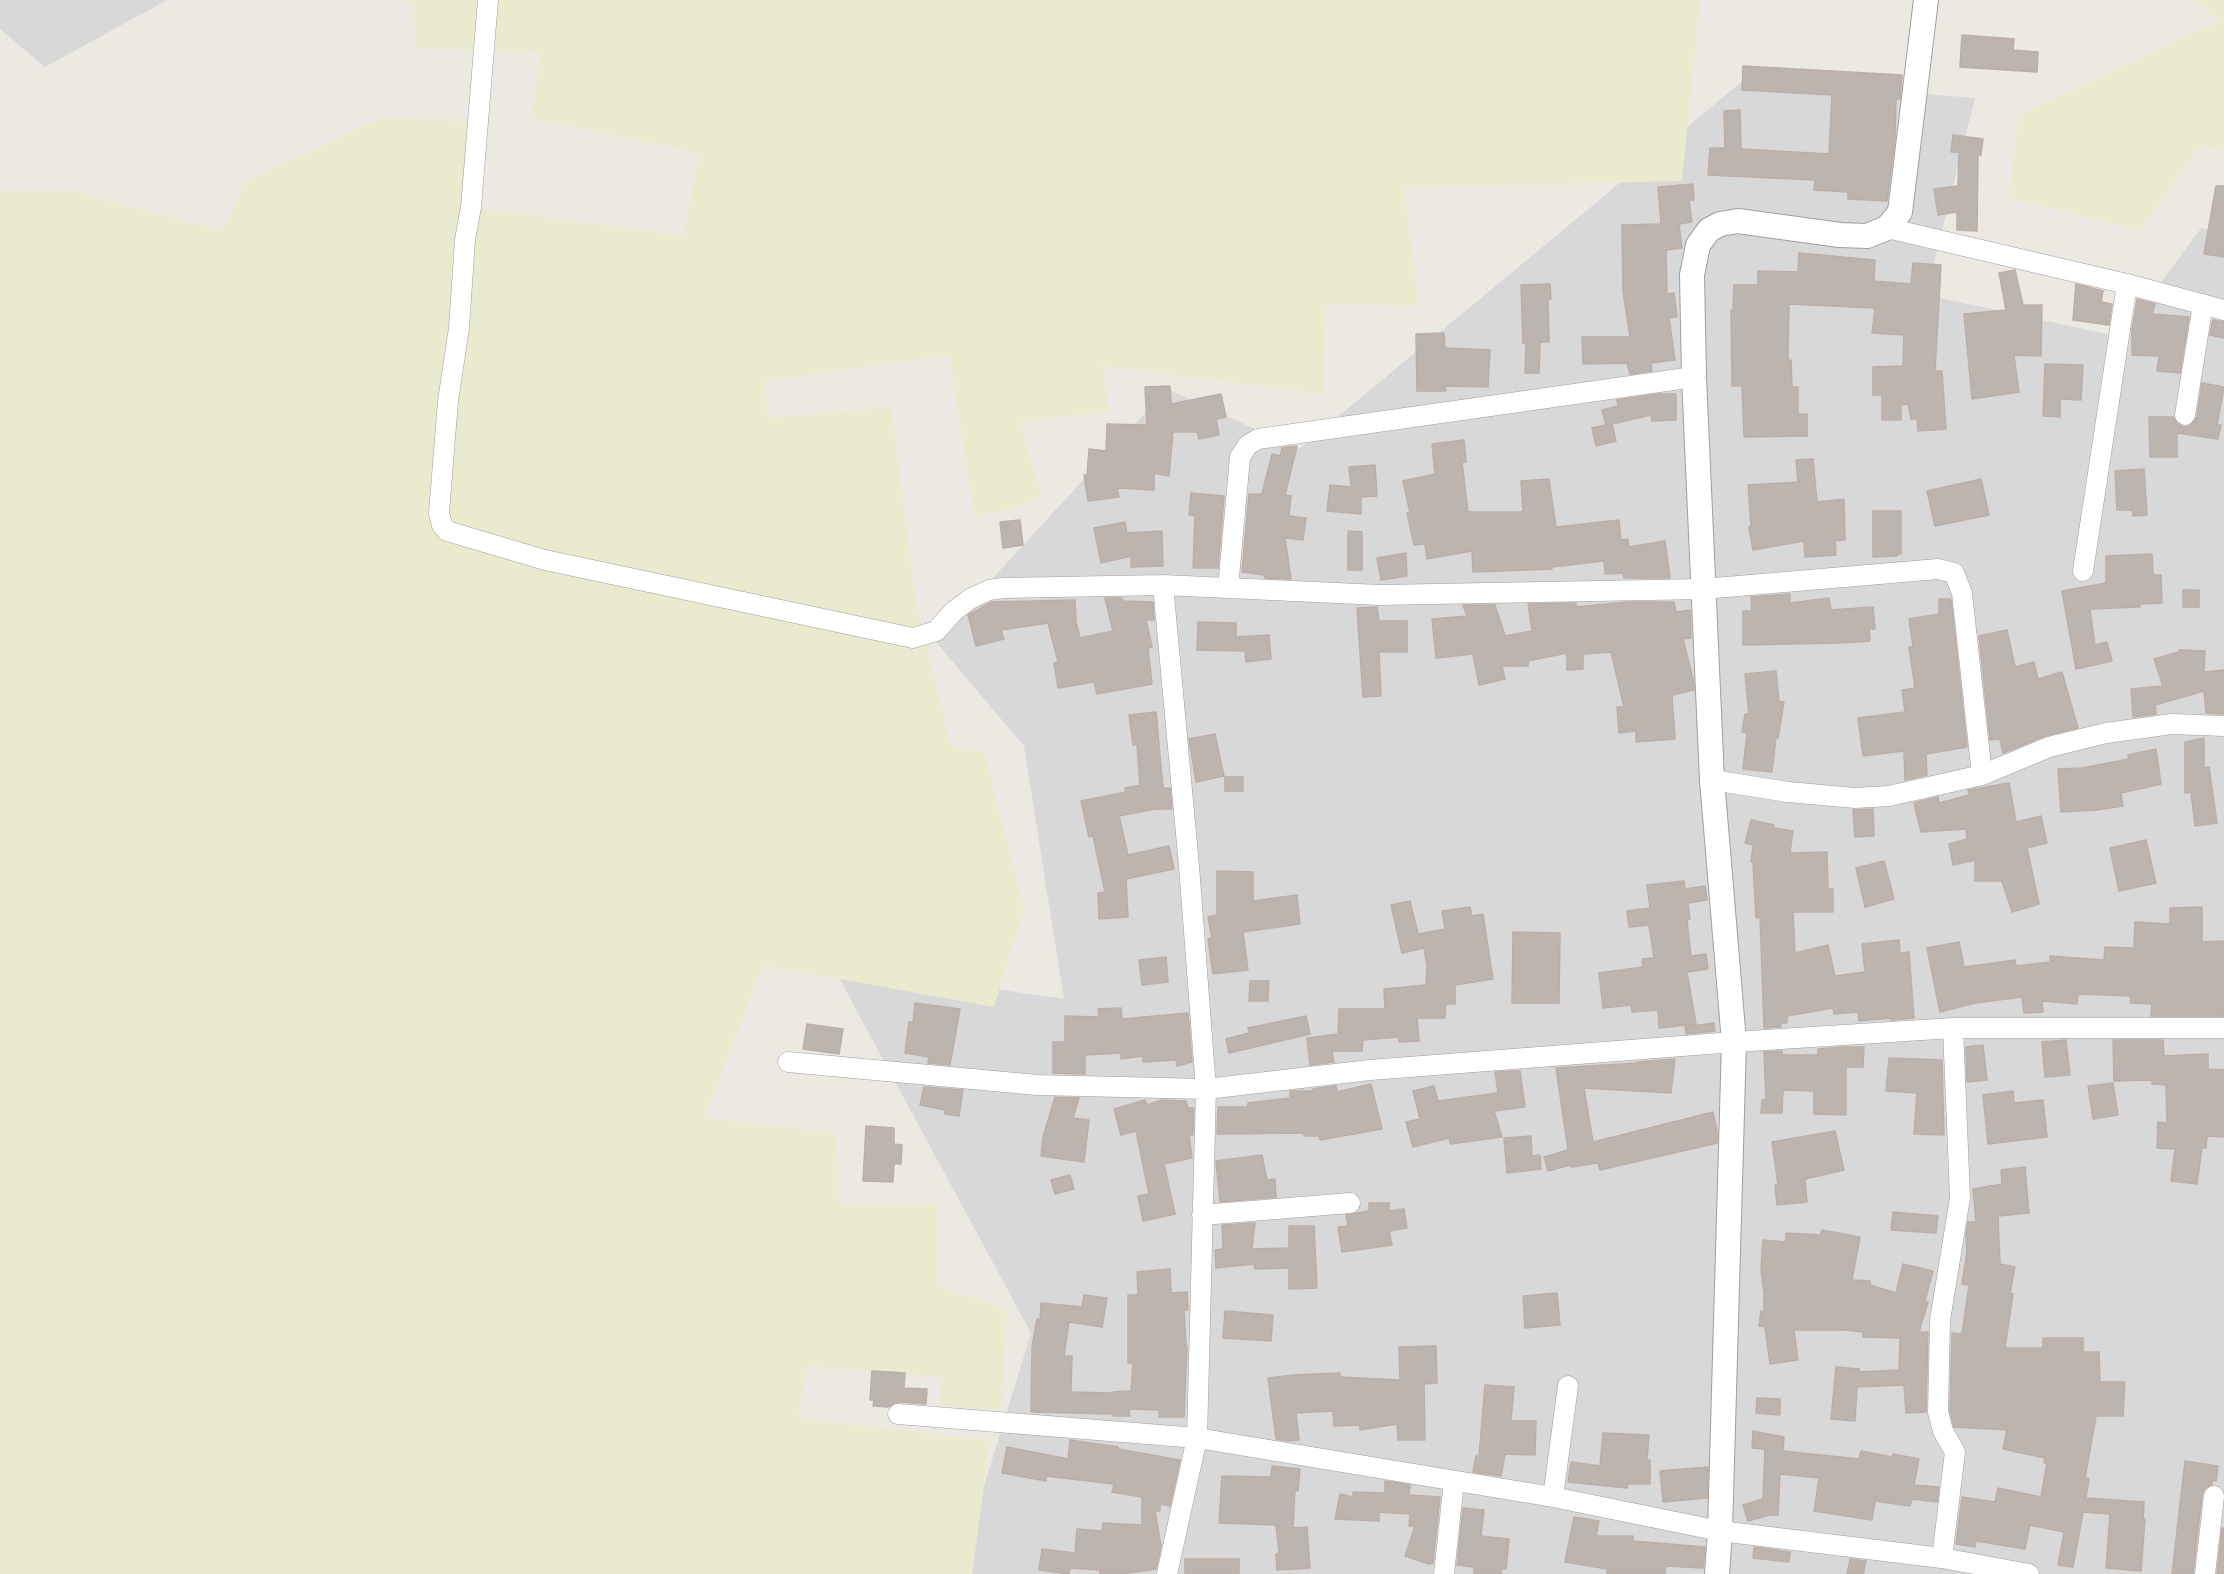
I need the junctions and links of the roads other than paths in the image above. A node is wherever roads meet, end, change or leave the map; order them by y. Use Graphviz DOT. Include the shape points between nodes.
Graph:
graph roads {
  1 [pos="489,0"];
  2 [pos="1926,0"];
  3 [pos="1887,228"];
  4 [pos="2127,284"];
  5 [pos="2203,304"];
  6 [pos="2224,310"];
  7 [pos="1694,377"];
  8 [pos="2185,415"];
  9 [pos="2083,570"];
  10 [pos="1163,585"];
  11 [pos="1228,588"];
  12 [pos="1702,589"];
  13 [pos="2224,726"];
  14 [pos="1982,775"];
  15 [pos="1712,780"];
  16 [pos="1953,1028"];
  17 [pos="2224,1028"];
  18 [pos="1734,1042"];
  19 [pos="788,1062"];
  20 [pos="1206,1089"];
  21 [pos="1350,1203"];
  22 [pos="1202,1215"];
  23 [pos="1568,1386"];
  24 [pos="898,1414"];
  25 [pos="1197,1438"];
  26 [pos="1454,1481"];
  27 [pos="2214,1496"];
  28 [pos="1553,1497"];
  29 [pos="1720,1532"];
  30 [pos="1942,1558"];
  31 [pos="1167,1574"];
  32 [pos="1444,1574"];
  33 [pos="1717,1574"];
  34 [pos="2029,1574"];
  35 [pos="2205,1574"];
  1 -- 10 [label="street" via="439,513 447,531 545,560 913,638 936,631 954,611 989,590"];
  2 -- 3 [label="street" via="1900,212"];
  3 -- 4 [label="street"];
  3 -- 7 [label="street" via="1867,236 1840,235 1738,221 1709,230 1698,245 1692,275"];
  4 -- 5 [label="street"];
  4 -- 9 [label="street"];
  5 -- 6 [label="street"];
  5 -- 8 [label="street"];
  7 -- 11 [label="street" via="1258,439 1240,457"];
  7 -- 12 [label="street"];
  10 -- 11 [label="street"];
  10 -- 20 [label="street"];
  11 -- 12 [label="street" via="1380,595"];
  12 -- 14 [label="street" via="1938,569 1954,573 1962,593"];
  12 -- 15 [label="street"];
  13 -- 14 [label="street" via="2172,724 2106,734 2049,747"];
  14 -- 15 [label="street" via="1888,796 1855,798"];
  15 -- 18 [label="street"];
  16 -- 17 [label="street"];
  16 -- 18 [label="street"];
  16 -- 30 [label="street" via="1960,1198 1940,1320 1938,1412 1955,1452"];
  18 -- 20 [label="street" via="1370,1070"];
  18 -- 29 [label="street"];
  19 -- 20 [label="street" via="1037,1085"];
  20 -- 22 [label="street"];
  21 -- 22 [label="street"];
  22 -- 25 [label="street"];
  23 -- 28 [label="street"];
  24 -- 25 [label="street"];
  25 -- 26 [label="street"];
  25 -- 31 [label="street"];
  26 -- 28 [label="street"];
  26 -- 32 [label="street"];
  27 -- 35 [label="street"];
  28 -- 29 [label="street"];
  29 -- 30 [label="street"];
  29 -- 33 [label="street"];
  30 -- 34 [label="street"];
}
